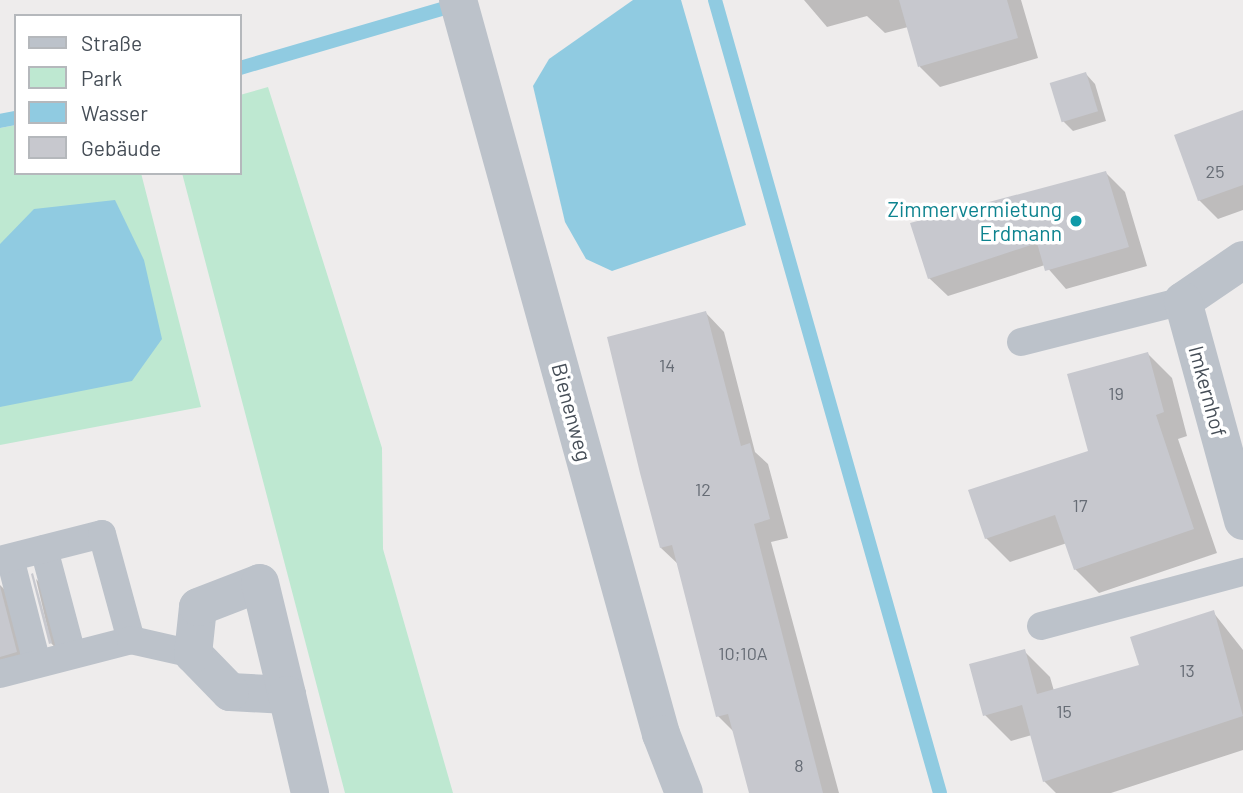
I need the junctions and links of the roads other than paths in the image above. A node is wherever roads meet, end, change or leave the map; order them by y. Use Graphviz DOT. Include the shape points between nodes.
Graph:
graph roads {
  1 [pos="462,15"];
  2 [pos="1243,260"];
  3 [pos="1184,301"];
  4 [pos="1021,342"];
  5 [pos="1243,521"];
  6 [pos="44,549"];
  7 [pos="5,559"];
  8 [pos="1243,572"];
  9 [pos="1041,626"];
  10 [pos="131,640"];
  11 [pos="72,654"];
  12 [pos="193,654"];
  13 [pos="37,663"];
  14 [pos="0,674"];
  15 [pos="287,695"];
  16 [pos="310,793"];
  17 [pos="684,793"];
  1 -- 17 [label="street, Bienenweg" via="662,734"];
  2 -- 3 [label="street"];
  3 -- 4 [label="lane"];
  3 -- 5 [label="street, Imkernhof"];
  6 -- 7 [label="lane"];
  6 -- 10 [label="lane" via="102,534"];
  6 -- 11 [label="lane"];
  7 -- 13 [label="lane"];
  8 -- 9 [label="lane"];
  10 -- 11 [label="lane"];
  10 -- 12 [label="lane"];
  11 -- 13 [label="lane"];
  12 -- 15 [label="street" via="230,692"];
  12 -- 15 [label="street" via="198,607 260,583"];
  13 -- 14 [label="lane"];
  15 -- 16 [label="street"];
}
